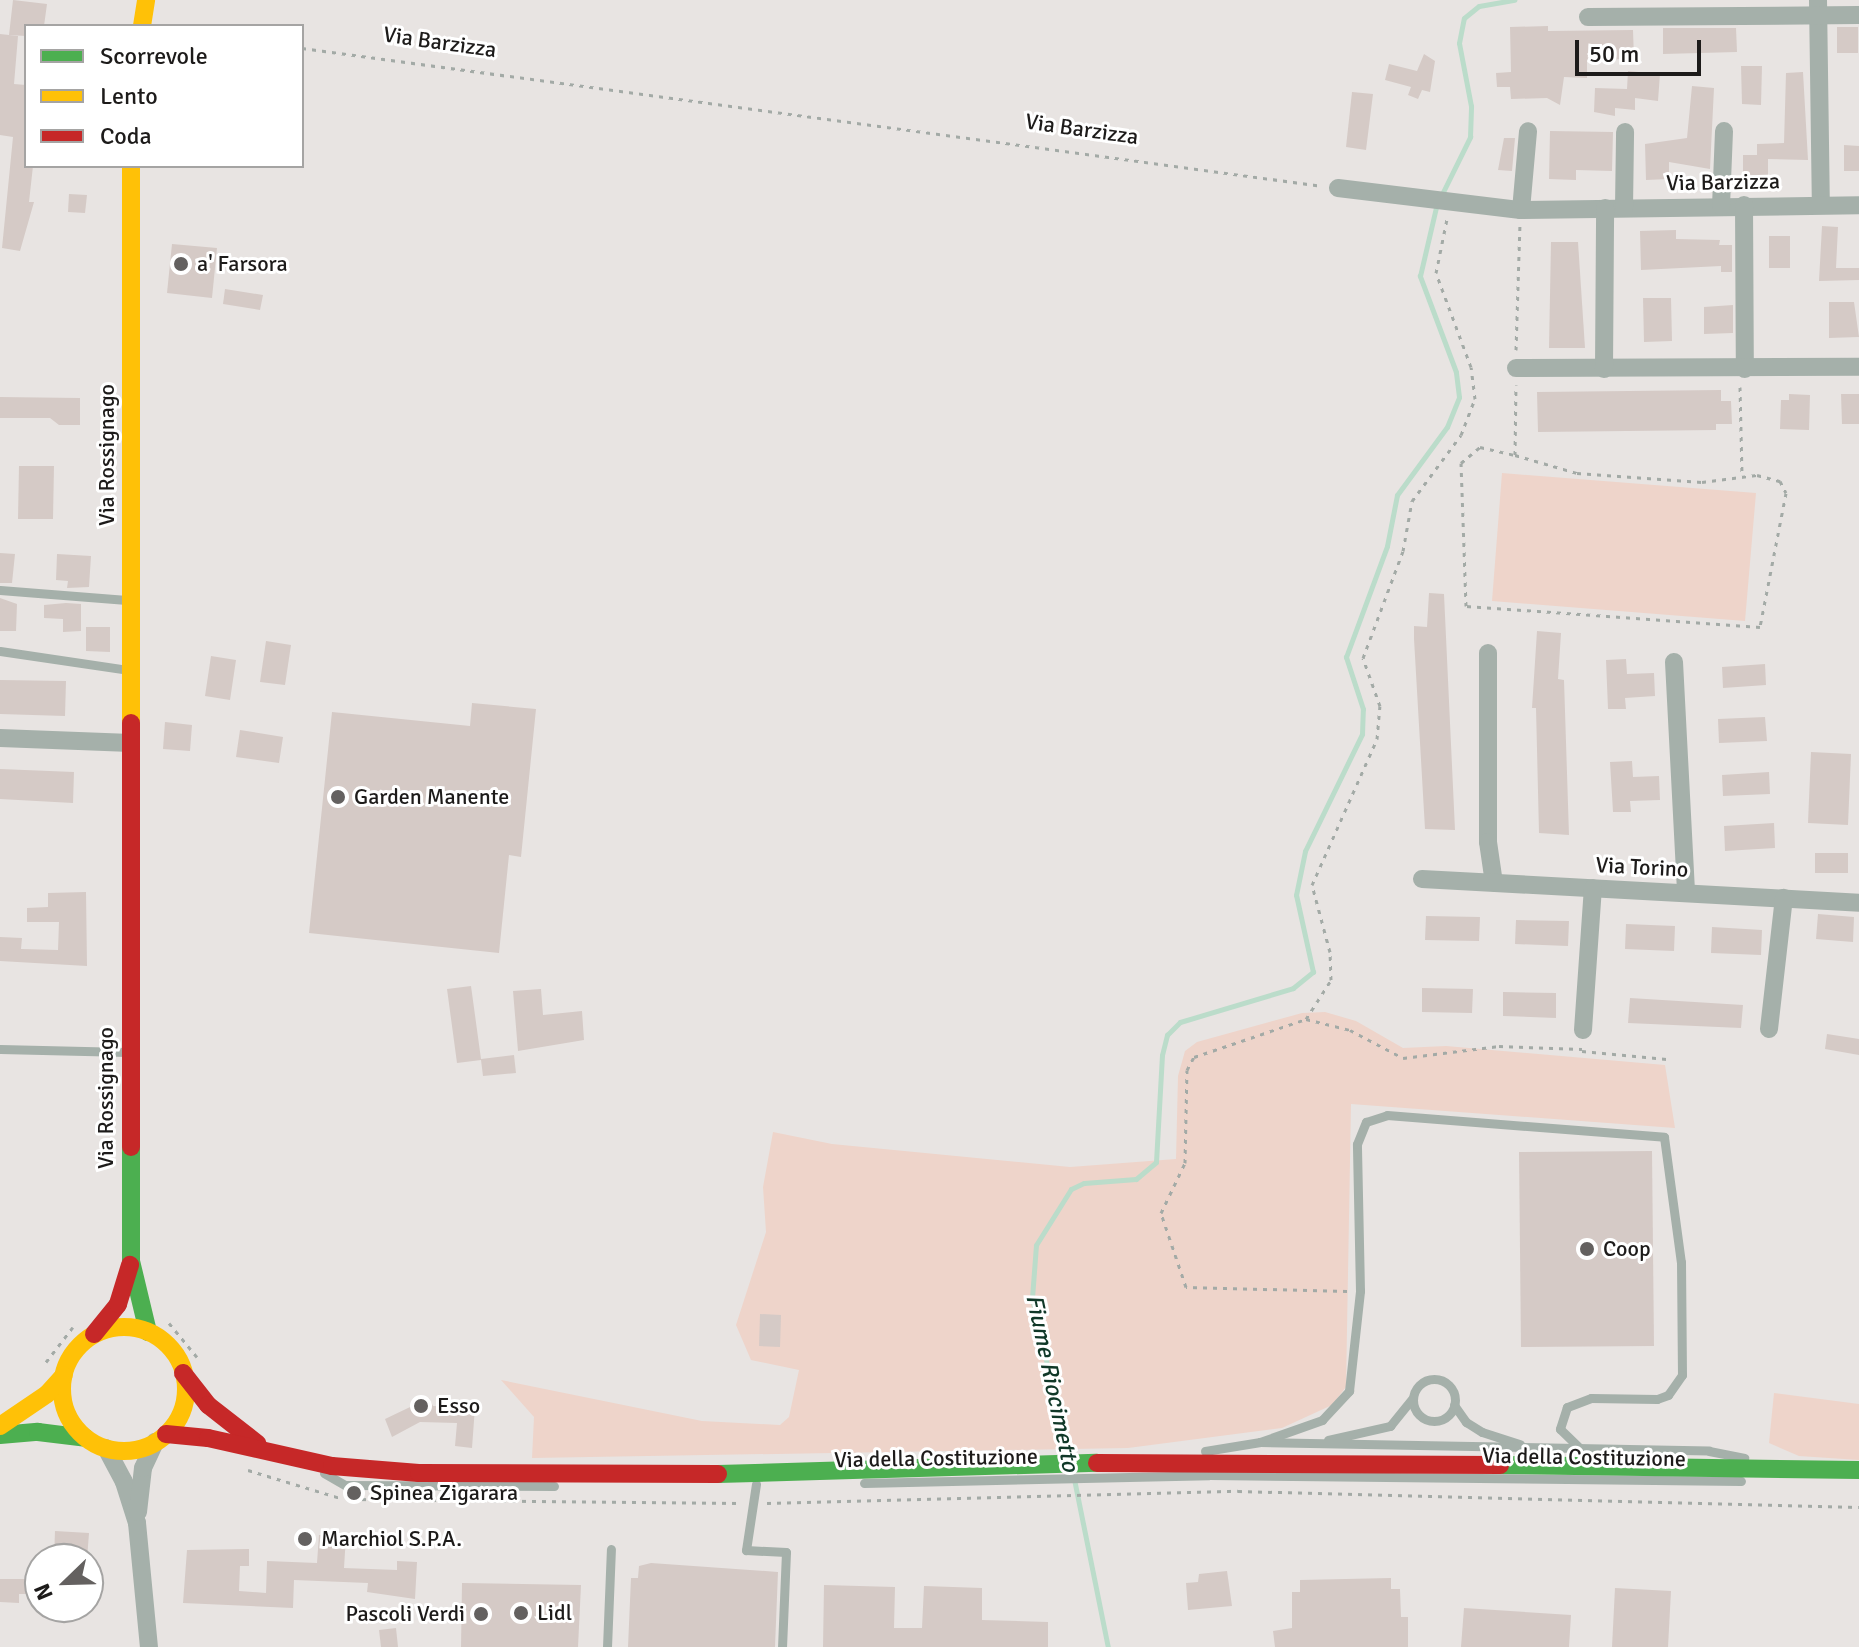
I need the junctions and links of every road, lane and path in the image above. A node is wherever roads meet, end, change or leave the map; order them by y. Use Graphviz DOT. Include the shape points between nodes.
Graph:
graph roads {
  1 [pos="146,0"];
  2 [pos="1818,7"];
  3 [pos="1859,15"];
  4 [pos="1588,17"];
  5 [pos="142,24"];
  6 [pos="304,48"];
  7 [pos="1528,131"];
  8 [pos="1724,131"];
  9 [pos="1625,132"];
  10 [pos="131,168"];
  11 [pos="1338,188"];
  12 [pos="1450,205"];
  13 [pos="1744,205"];
  14 [pos="1821,205"];
  15 [pos="1859,205"];
  16 [pos="1721,206"];
  17 [pos="1615,208"];
  18 [pos="1521,210"];
  19 [pos="1859,367"];
  20 [pos="1516,368"];
  21 [pos="1604,369"];
  22 [pos="1742,369"];
  23 [pos="1515,455"];
  24 [pos="1742,475"];
  25 [pos="0,590"];
  26 [pos="131,600"];
  27 [pos="0,651"];
  28 [pos="1488,653"];
  29 [pos="1674,662"];
  30 [pos="131,671"];
  31 [pos="0,738"];
  32 [pos="131,743"];
  33 [pos="1422,879"];
  34 [pos="1494,883"];
  35 [pos="1593,888"];
  36 [pos="1686,893"];
  37 [pos="1784,898"];
  38 [pos="1859,903"];
  39 [pos="1306,1019"];
  40 [pos="1769,1029"];
  41 [pos="1583,1030"];
  42 [pos="0,1049"];
  43 [pos="1582,1051"];
  44 [pos="130,1052"];
  45 [pos="1667,1059"];
  46 [pos="131,1261"];
  47 [pos="1360,1291"];
  48 [pos="88,1328"];
  49 [pos="148,1332"];
  50 [pos="42,1372"];
  51 [pos="183,1373"];
  52 [pos="64,1375"];
  53 [pos="1413,1398"];
  54 [pos="1454,1405"];
  55 [pos="0,1426"];
  56 [pos="0,1435"];
  57 [pos="86,1438"];
  58 [pos="160,1438"];
  59 [pos="1260,1442"];
  60 [pos="1319,1443"];
  61 [pos="106,1448"];
  62 [pos="1531,1448"];
  63 [pos="1580,1448"];
  64 [pos="265,1449"];
  65 [pos="300,1459"];
  66 [pos="1171,1461"];
  67 [pos="1770,1467"];
  68 [pos="1818,1468"];
  69 [pos="1859,1470"];
  70 [pos="1087,1471"];
  71 [pos="1039,1472"];
  72 [pos="756,1484"];
  73 [pos="1042,1498"];
  74 [pos="1859,1507"];
  75 [pos="137,1523"];
  76 [pos="611,1549"];
  77 [pos="149,1647"];
  78 [pos="607,1647"];
  79 [pos="782,1647"];
  1 -- 5 [label="main road"];
  2 -- 3 [label="street"];
  2 -- 4 [label="street"];
  2 -- 14 [label="street"];
  6 -- 11 [label="path, Via Barzizza"];
  7 -- 18 [label="street"];
  8 -- 16 [label="street"];
  9 -- 17 [label="street"];
  10 -- 26 [label="main road, Via Rossignago"];
  11 -- 12 [label="street, Via Barzizza"];
  12 -- 18 [label="street, Via Barzizza"];
  12 -- 39 [label="path" via="1436,273 1471,367 1475,399 1461,435 1412,501 1403,551 1366,643 1363,658 1380,721 1371,756 1314,874 1313,903 1333,965 1326,993"];
  13 -- 14 [label="street, Via Barzizza"];
  13 -- 16 [label="street, Via Barzizza"];
  13 -- 22 [label="street"];
  14 -- 15 [label="street, Via Barzizza"];
  16 -- 17 [label="street, Via Barzizza"];
  17 -- 18 [label="street, Via Barzizza"];
  17 -- 21 [label="street"];
  18 -- 20 [label="path"];
  19 -- 22 [label="street"];
  20 -- 21 [label="street"];
  20 -- 23 [label="path"];
  21 -- 22 [label="street"];
  22 -- 24 [label="path"];
  23 -- 24 [label="path" via="1577,473 1702,482"];
  23 -- 24 [label="path" via="1480,447 1461,463 1466,606 1760,627 1786,493 1780,481"];
  25 -- 26 [label="lane"];
  26 -- 30 [label="main road, Via Rossignago"];
  27 -- 30 [label="lane"];
  28 -- 34 [label="street" via="1488,842"];
  29 -- 36 [label="street"];
  30 -- 32 [label="main road, Via Rossignago"];
  31 -- 32 [label="street"];
  32 -- 44 [label="main road, Via Rossignago"];
  33 -- 34 [label="street, Via Torino"];
  34 -- 35 [label="street, Via Torino"];
  35 -- 36 [label="street, Via Torino"];
  35 -- 41 [label="street"];
  36 -- 37 [label="street, Via Torino"];
  37 -- 38 [label="street, Via Torino"];
  37 -- 40 [label="street"];
  39 -- 43 [label="path" via="1350,1030 1403,1058 1499,1046"];
  39 -- 47 [label="path" via="1194,1057 1187,1070 1185,1163 1161,1213 1163,1227 1181,1279 1196,1291"];
  41 -- 43 [label="path"];
  42 -- 44 [label="lane"];
  43 -- 45 [label="path"];
  44 -- 46 [label="main road, Via Rossignago"];
  46 -- 48 [label="main road, Via Rossignago" via="118,1304"];
  46 -- 49 [label="main road, Via Rossignago"];
  47 -- 59 [label="lane" via="1349,1391 1322,1420"];
  47 -- 63 [label="lane" via="1357,1144 1359,1132 1375,1116 1664,1137 1681,1262 1682,1375 1668,1395 1657,1399 1591,1398 1567,1407 1560,1429"];
  48 -- 49 [label="main road"];
  48 -- 50 [label="path" via="53,1348"];
  48 -- 52 [label="main road"];
  49 -- 51 [label="main road" via="170,1348"];
  51 -- 58 [label="main road" via="184,1402"];
  51 -- 64 [label="main road, Via della Costituzione" via="208,1405"];
  52 -- 55 [label="main road" via="47,1394"];
  52 -- 57 [label="main road" via="66,1410"];
  53 -- 54 [label="lane" via="1421,1417 1434,1421 1447,1417"];
  53 -- 54 [label="lane" via="1423,1382 1437,1379 1453,1391"];
  53 -- 60 [label="lane" via="1390,1426"];
  54 -- 62 [label="lane" via="1482,1432"];
  56 -- 57 [label="main road" via="51,1432"];
  57 -- 61 [label="main road"];
  58 -- 61 [label="main road" via="131,1450"];
  58 -- 64 [label="main road, Via della Costituzione"];
  58 -- 75 [label="street" via="140,1482"];
  59 -- 60 [label="lane"];
  59 -- 66 [label="lane" via="1224,1445"];
  60 -- 62 [label="lane"];
  61 -- 75 [label="street"];
  62 -- 63 [label="lane"];
  63 -- 67 [label="lane" via="1709,1451"];
  64 -- 65 [label="main road, Via della Costituzione"];
  65 -- 71 [label="main road, Via della Costituzione" via="419,1473 549,1476"];
  65 -- 72 [label="lane, Via della Costituzione" via="345,1485"];
  66 -- 67 [label="main road, Via della Costituzione"];
  66 -- 70 [label="main road, Via della Costituzione"];
  67 -- 68 [label="main road, Via della Costituzione"];
  68 -- 69 [label="main road, Via della Costituzione"];
  68 -- 70 [label="lane, Via della Costituzione" via="1775,1480 1679,1483"];
  70 -- 71 [label="main road, Via della Costituzione"];
  71 -- 72 [label="lane, Via della Costituzione"];
  72 -- 79 [label="lane" via="746,1550 786,1552"];
  73 -- 74 [label="path" via="1392,1492"];
  75 -- 77 [label="street"];
  76 -- 78 [label="lane"];
}
